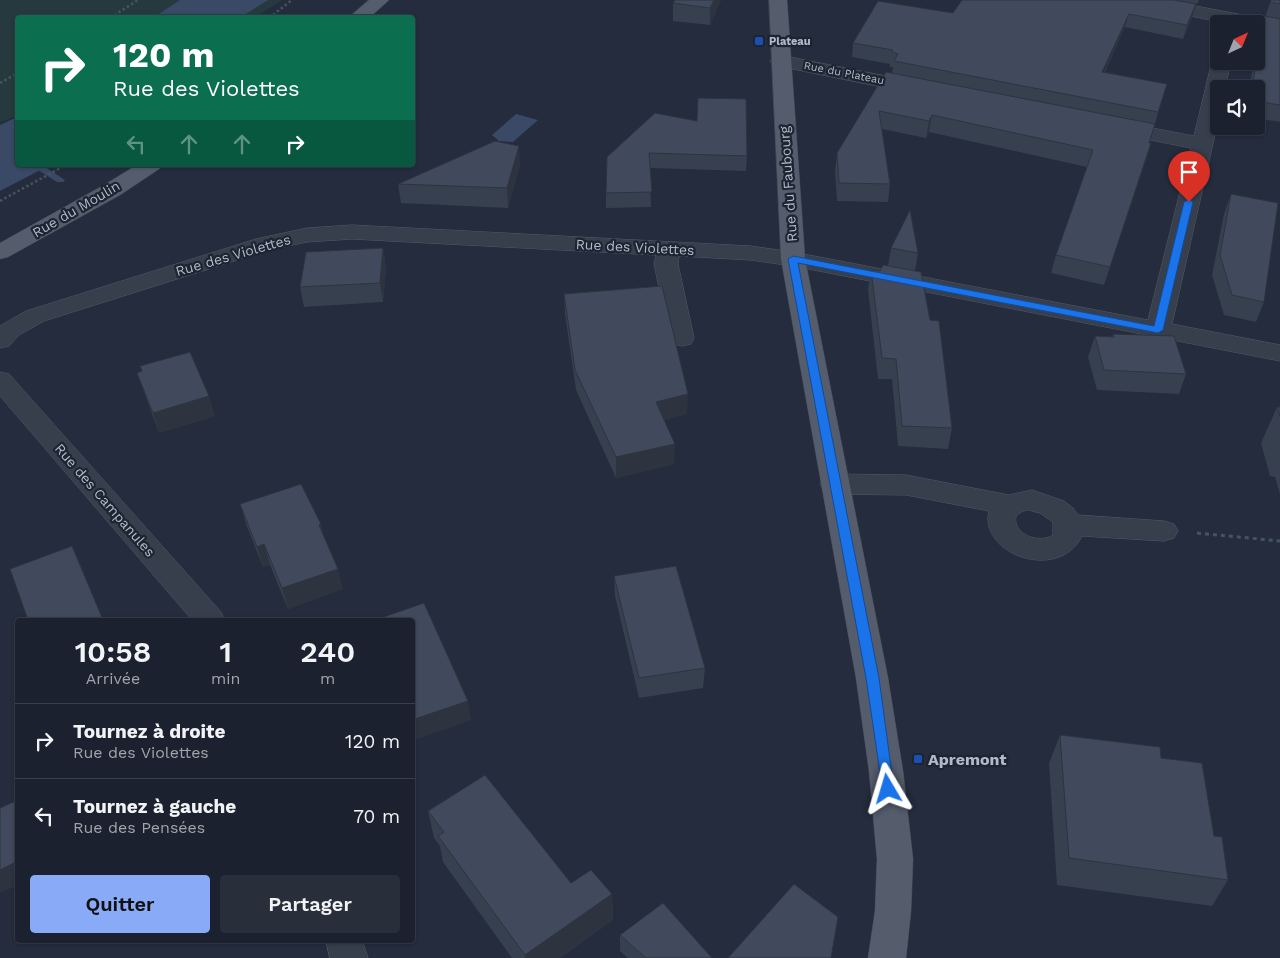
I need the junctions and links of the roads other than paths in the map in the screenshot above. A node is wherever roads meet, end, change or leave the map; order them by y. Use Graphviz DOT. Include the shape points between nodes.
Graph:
graph roads {
  1 [pos="380,0"];
  2 [pos="778,0"];
  3 [pos="1137,0"];
  4 [pos="1239,0"];
  5 [pos="361,15"];
  6 [pos="1234,15"];
  7 [pos="1210,16"];
  8 [pos="1265,26"];
  9 [pos="1280,28"];
  10 [pos="780,61"];
  11 [pos="1220,70"];
  12 [pos="932,91"];
  13 [pos="1096,123"];
  14 [pos="1202,144"];
  15 [pos="149,167"];
  16 [pos="669,249"];
  17 [pos="0,252"];
  18 [pos="793,259"];
  19 [pos="1158,330"];
  20 [pos="682,338"];
  21 [pos="0,340"];
  22 [pos="1280,353"];
  23 [pos="0,380"];
  24 [pos="834,484"];
  25 [pos="1010,505"];
  26 [pos="1069,525"];
  27 [pos="1164,530"];
  28 [pos="208,618"];
  29 [pos="345,943"];
  30 [pos="349,958"];
  31 [pos="887,958"];
  1 -- 5 [label="main road"];
  2 -- 10 [label="main road, Rue du Faubourg"];
  3 -- 7 [label="street"];
  4 -- 6 [label="street"];
  8 -- 9 [label="street"];
  10 -- 12 [label="street, Rue du Plateau"];
  10 -- 18 [label="main road, Rue du Faubourg"];
  11 -- 14 [label="street"];
  13 -- 14 [label="street"];
  14 -- 19 [label="street"];
  15 -- 17 [label="main road, Rue du Moulin"];
  16 -- 18 [label="street, Rue des Violettes" via="750,253"];
  16 -- 20 [label="street" via="666,264"];
  16 -- 21 [label="street, Rue des Violettes" via="352,232 307,235 264,244 35,316 10,330"];
  18 -- 19 [label="street, Rue des Violettes"];
  18 -- 24 [label="main road, Rue du Faubourg"];
  19 -- 22 [label="street, Rue des Violettes"];
  23 -- 28 [label="street, Rue des Campanules"];
  24 -- 25 [label="street" via="906,485"];
  24 -- 31 [label="main road, Rue du Faubourg" via="872,678 886,771 895,859"];
  25 -- 26 [label="street" via="1028,500 1044,503 1066,517"];
  25 -- 26 [label="street" via="1003,510 1001,526 1006,534 1025,547 1049,550 1058,546 1070,534"];
  26 -- 27 [label="street"];
  29 -- 30 [label="street"];
}
